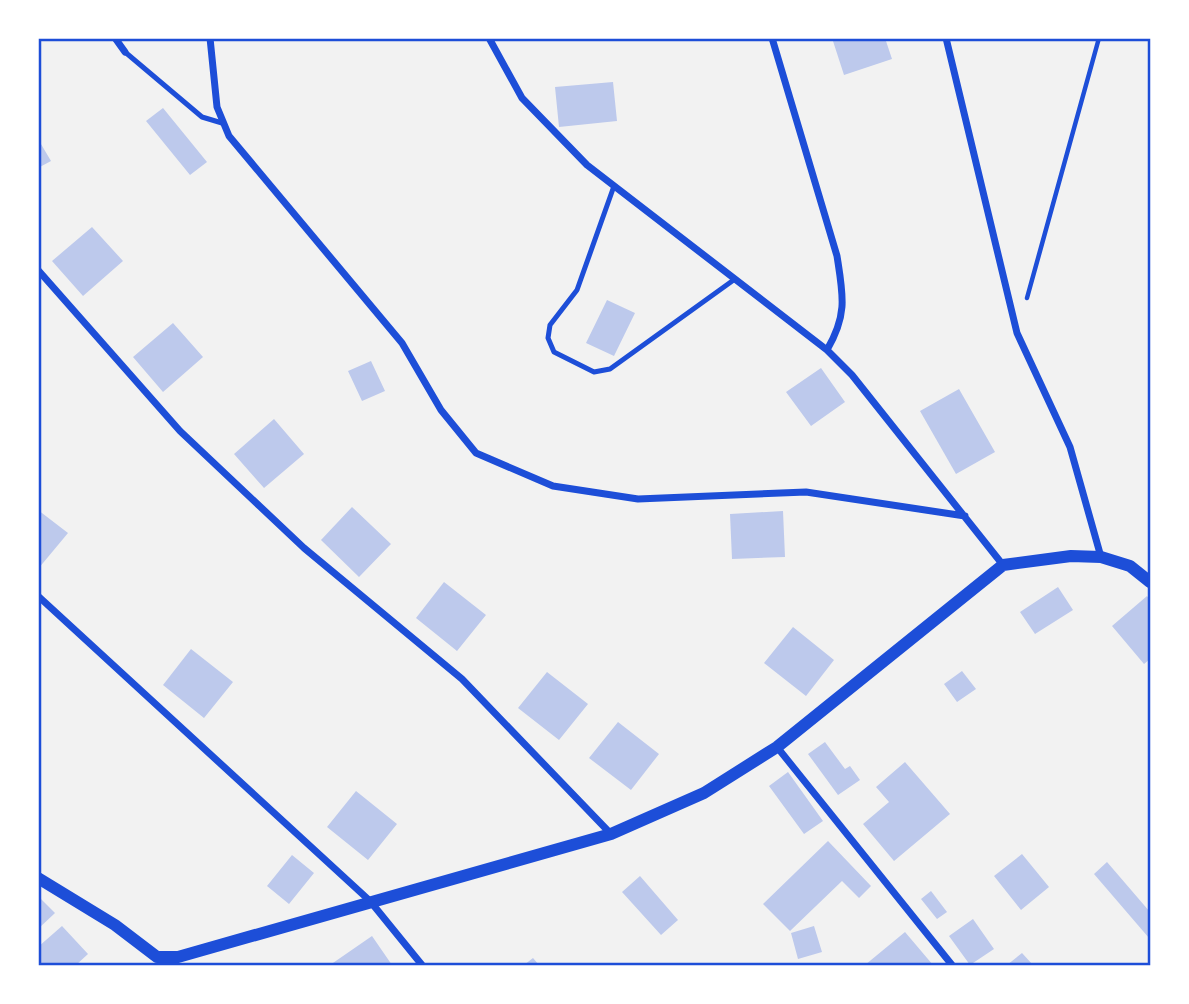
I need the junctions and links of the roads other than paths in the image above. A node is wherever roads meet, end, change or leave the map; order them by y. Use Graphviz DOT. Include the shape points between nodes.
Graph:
graph roads {
  1 [pos="115,38"];
  2 [pos="209,38"];
  3 [pos="489,38"];
  4 [pos="772,38"];
  5 [pos="946,38"];
  6 [pos="125,52"];
  7 [pos="222,124"];
  8 [pos="614,186"];
  9 [pos="38,270"];
  10 [pos="735,279"];
  11 [pos="827,349"];
  12 [pos="965,516"];
  13 [pos="1101,557"];
  14 [pos="1003,565"];
  15 [pos="1150,582"];
  16 [pos="38,596"];
  17 [pos="777,747"];
  18 [pos="611,834"];
  19 [pos="38,878"];
  20 [pos="370,901"];
  21 [pos="154,961"];
  22 [pos="422,965"];
  23 [pos="952,965"];
  1 -- 6 [label="street"];
  2 -- 7 [label="street"];
  3 -- 8 [label="street" via="522,98"];
  4 -- 11 [label="street" via="837,256 841,326"];
  5 -- 13 [label="street" via="1017,333 1070,447"];
  6 -- 7 [label="lane" via="202,117"];
  7 -- 12 [label="street" via="402,343 441,410 475,453 553,486 638,499 806,492"];
  8 -- 10 [label="street"];
  8 -- 10 [label="lane" via="577,290 550,325 548,338 554,352 594,372 610,369"];
  9 -- 18 [label="street" via="180,430 304,548 462,679"];
  10 -- 11 [label="street"];
  11 -- 12 [label="street"];
  12 -- 14 [label="street"];
  13 -- 14 [label="street" via="1071,555"];
  13 -- 15 [label="street" via="1130,566"];
  14 -- 17 [label="street"];
  16 -- 20 [label="street"];
  17 -- 18 [label="street" via="704,793"];
  17 -- 23 [label="street"];
  18 -- 20 [label="street"];
  19 -- 21 [label="street" via="115,925"];
  20 -- 21 [label="street"];
  20 -- 22 [label="street"];
}
